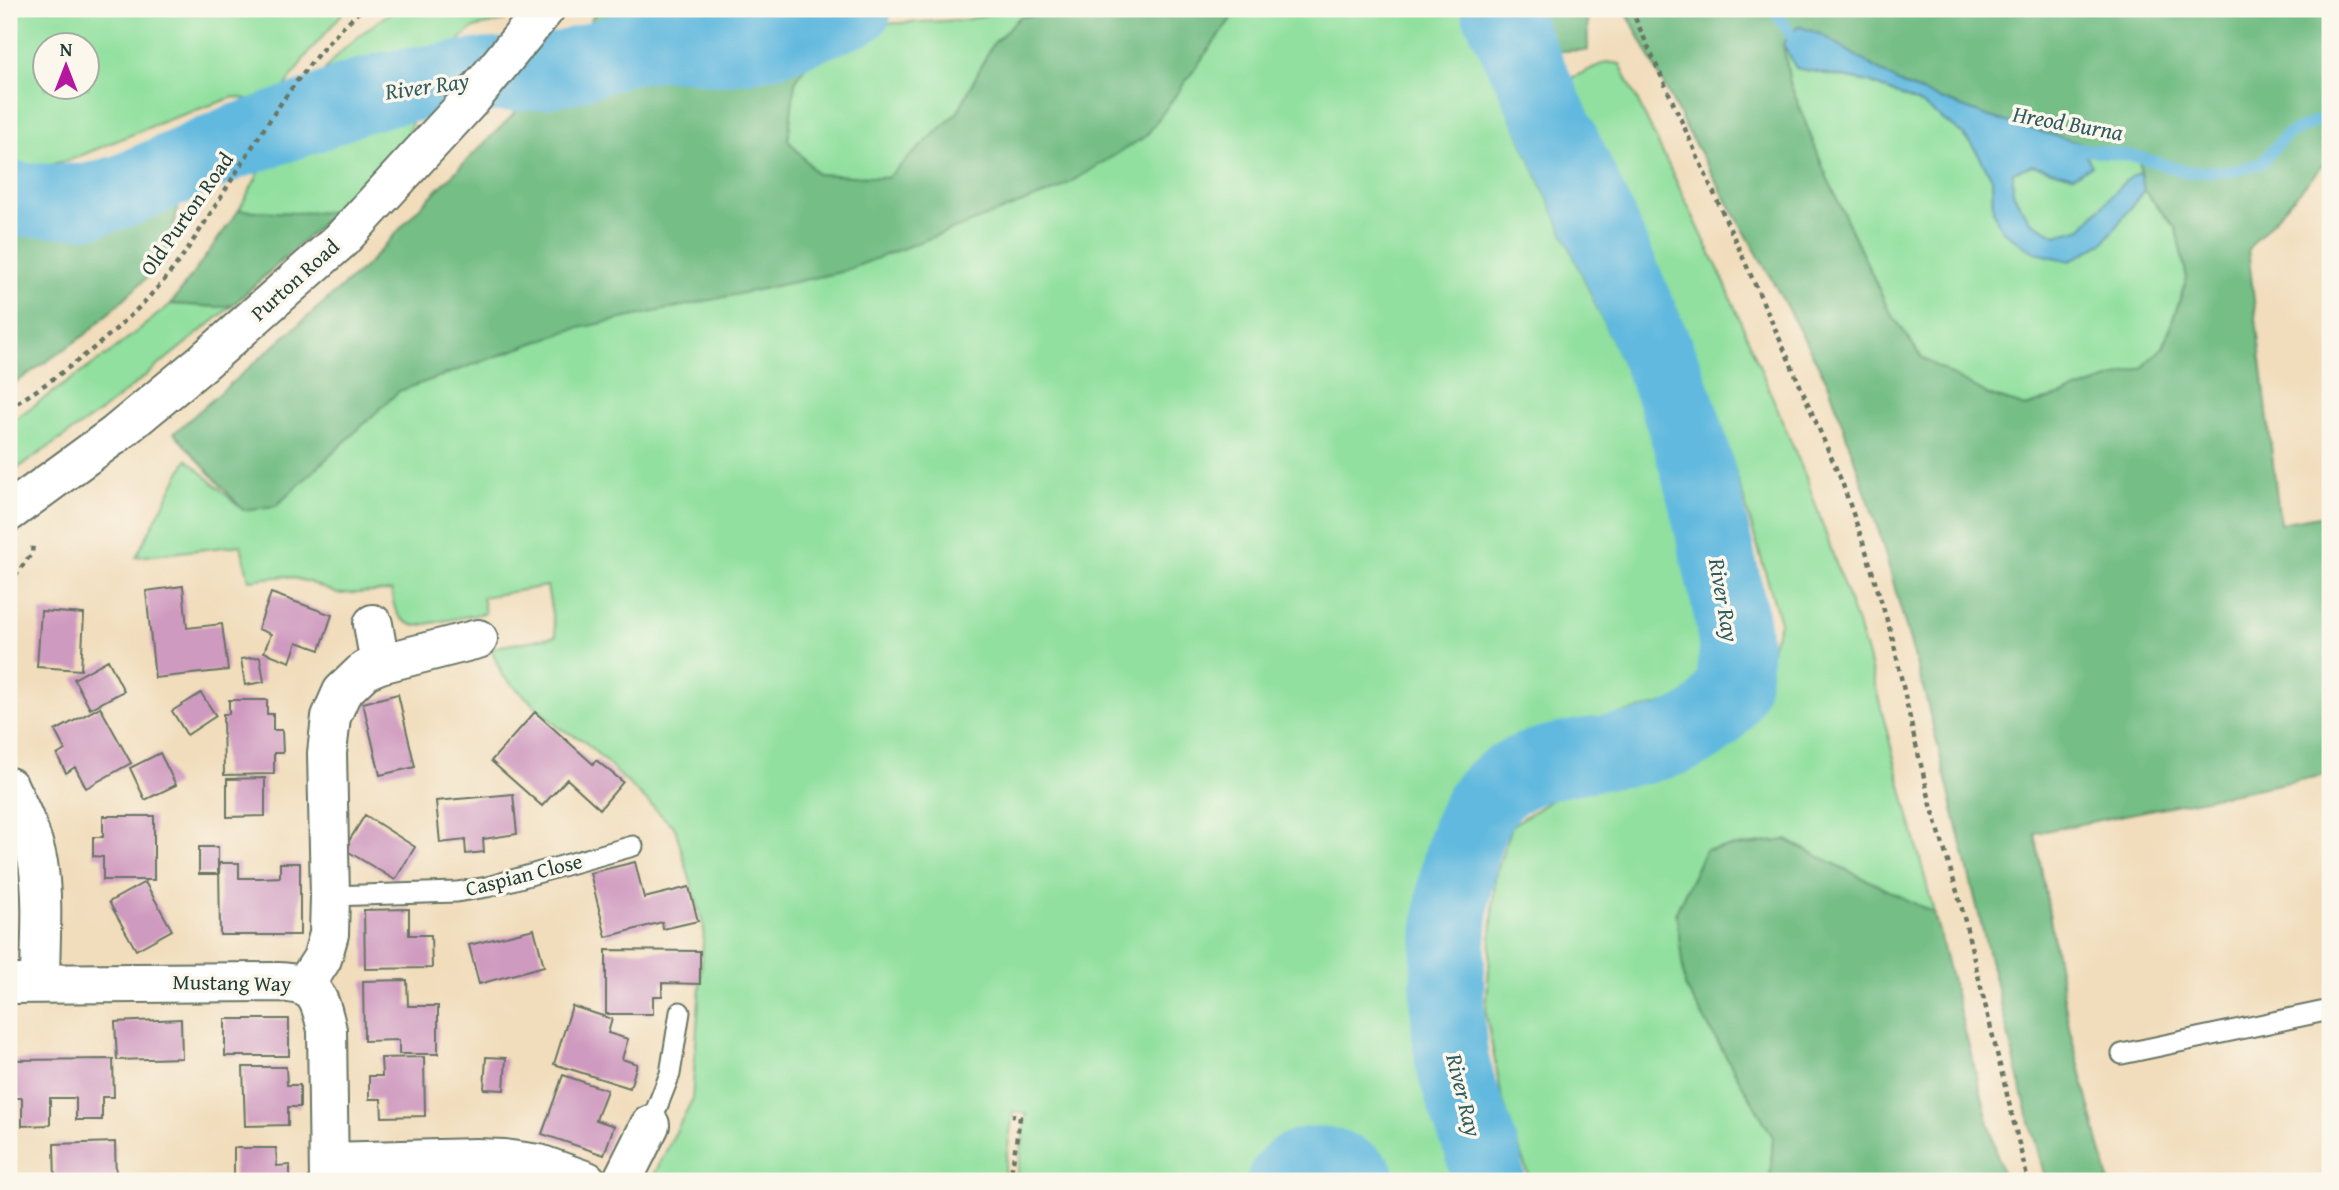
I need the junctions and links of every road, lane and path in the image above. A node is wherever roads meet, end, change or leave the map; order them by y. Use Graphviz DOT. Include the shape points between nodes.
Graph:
graph roads {
  1 [pos="362,9"];
  2 [pos="1631,9"];
  3 [pos="543,11"];
  4 [pos="9,408"];
  5 [pos="9,512"];
  6 [pos="373,624"];
  7 [pos="478,639"];
  8 [pos="380,664"];
  9 [pos="9,787"];
  10 [pos="633,846"];
  11 [pos="330,896"];
  12 [pos="24,984"];
  13 [pos="306,985"];
  14 [pos="2330,1010"];
  15 [pos="680,1012"];
  16 [pos="2122,1054"];
  17 [pos="1012,1115"];
  18 [pos="650,1125"];
  19 [pos="329,1172"];
  20 [pos="586,1181"];
  21 [pos="622,1181"];
  22 [pos="1010,1181"];
  23 [pos="2028,1181"];
  1 -- 4 [label="path, Old Purton Road" via="302,74 173,268 132,314 41,388"];
  2 -- 23 [label="path" via="1811,410 1866,551 1894,640 1917,748 1961,905"];
  3 -- 5 [label="street, Purton Road" via="473,97 341,240 116,434"];
  6 -- 8 [label="street"];
  7 -- 8 [label="street"];
  8 -- 11 [label="street" via="365,670 342,692 331,717 327,753"];
  9 -- 12 [label="street, Mustang Way" via="34,845 41,891"];
  10 -- 11 [label="lane, Caspian Close" via="457,892"];
  11 -- 13 [label="street" via="327,947"];
  12 -- 13 [label="street, Mustang Way"];
  13 -- 19 [label="street, Mustang Way" via="314,993 327,1030"];
  14 -- 16 [label="lane"];
  15 -- 18 [label="lane" via="670,1074"];
  17 -- 22 [label="path" via="1020,1117"];
  18 -- 21 [label="street"];
  19 -- 20 [label="street" via="476,1158 539,1164"];
}
